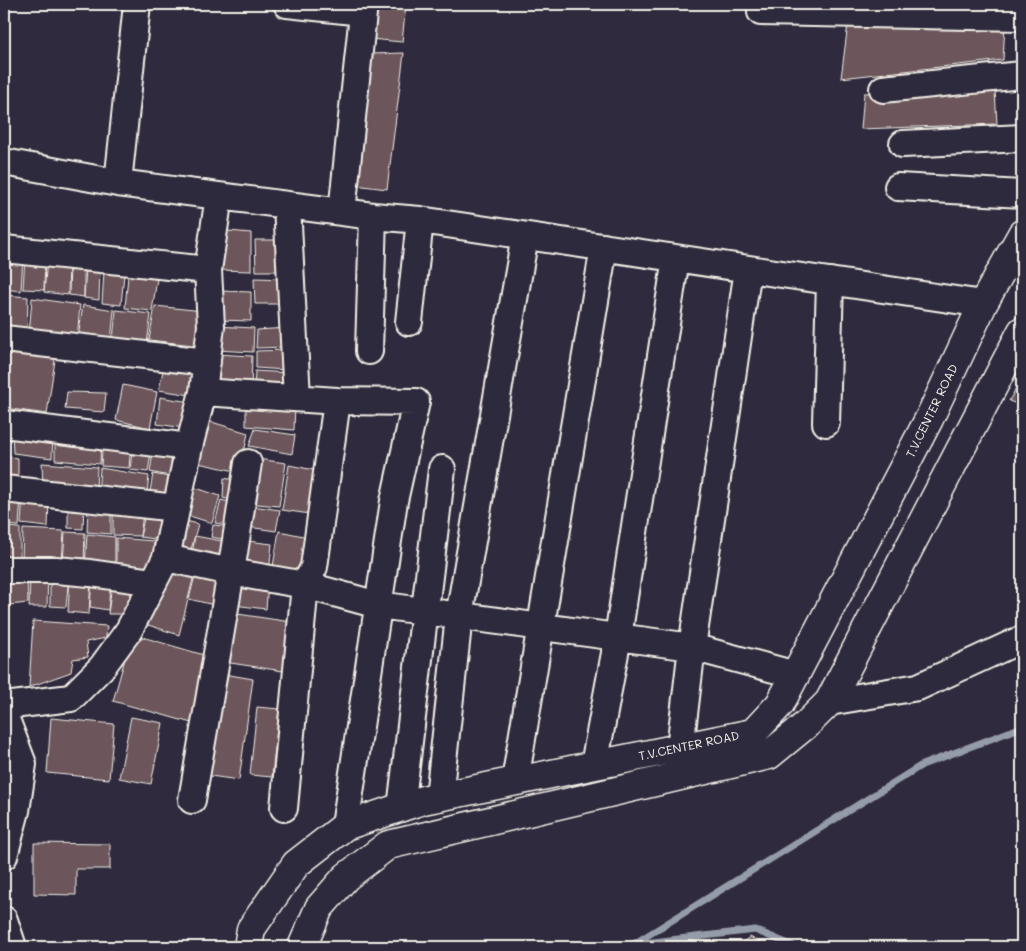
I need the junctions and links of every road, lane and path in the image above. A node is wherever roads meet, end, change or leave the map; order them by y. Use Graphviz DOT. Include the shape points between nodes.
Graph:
graph roads {
  1 [pos="137,4"];
  2 [pos="287,4"];
  3 [pos="364,8"];
  4 [pos="762,12"];
  5 [pos="1022,17"];
  6 [pos="1022,75"];
  7 [pos="883,88"];
  8 [pos="1022,138"];
  9 [pos="903,144"];
  10 [pos="4,162"];
  11 [pos="118,183"];
  12 [pos="898,187"];
  13 [pos="1022,194"];
  14 [pos="219,196"];
  15 [pos="287,205"];
  16 [pos="342,212"];
  17 [pos="373,216"];
  18 [pos="420,220"];
  19 [pos="1022,234"];
  20 [pos="524,236"];
  21 [pos="604,248"];
  22 [pos="4,249"];
  23 [pos="676,258"];
  24 [pos="748,269"];
  25 [pos="208,270"];
  26 [pos="830,281"];
  27 [pos="983,304"];
  28 [pos="409,322"];
  29 [pos="1022,331"];
  30 [pos="4,339"];
  31 [pos="369,352"];
  32 [pos="207,362"];
  33 [pos="203,392"];
  34 [pos="297,398"];
  35 [pos="336,400"];
  36 [pos="826,423"];
  37 [pos="4,424"];
  38 [pos="189,447"];
  39 [pos="248,463"];
  40 [pos="442,469"];
  41 [pos="4,489"];
  42 [pos="176,508"];
  43 [pos="166,558"];
  44 [pos="4,570"];
  45 [pos="231,572"];
  46 [pos="153,582"];
  47 [pos="305,585"];
  48 [pos="378,605"];
  49 [pos="424,612"];
  50 [pos="459,616"];
  51 [pos="541,627"];
  52 [pos="618,637"];
  53 [pos="1022,639"];
  54 [pos="692,647"];
  55 [pos="796,675"];
  56 [pos="829,702"];
  57 [pos="4,706"];
  58 [pos="4,714"];
  59 [pos="680,748"];
  60 [pos="594,765"];
  61 [pos="516,781"];
  62 [pos="192,800"];
  63 [pos="421,802"];
  64 [pos="284,808"];
  65 [pos="345,826"];
  66 [pos="430,835"];
  67 [pos="4,856"];
  68 [pos="4,920"];
  69 [pos="13,947"];
  70 [pos="248,947"];
  71 [pos="302,947"];
  1 -- 11 [label="street"];
  2 -- 3 [label="street"];
  3 -- 16 [label="street"];
  4 -- 5 [label="street"];
  6 -- 7 [label="street"];
  8 -- 9 [label="street"];
  10 -- 11 [label="street"];
  11 -- 14 [label="street"];
  12 -- 13 [label="street"];
  14 -- 15 [label="street"];
  14 -- 25 [label="street"];
  15 -- 16 [label="street"];
  15 -- 34 [label="street"];
  16 -- 17 [label="street"];
  17 -- 18 [label="street"];
  17 -- 31 [label="street"];
  18 -- 20 [label="street"];
  18 -- 28 [label="street"];
  19 -- 27 [label="street, T.V.CENTER ROAD"];
  20 -- 21 [label="street"];
  20 -- 50 [label="street"];
  21 -- 23 [label="street"];
  21 -- 51 [label="street"];
  22 -- 25 [label="street"];
  23 -- 24 [label="street"];
  23 -- 52 [label="street"];
  24 -- 26 [label="street"];
  24 -- 54 [label="street"];
  25 -- 32 [label="street" via="210,326"];
  26 -- 27 [label="street"];
  26 -- 36 [label="street"];
  27 -- 55 [label="street, T.V.CENTER ROAD" via="929,419"];
  29 -- 56 [label="street"];
  30 -- 32 [label="street"];
  32 -- 33 [label="street"];
  33 -- 34 [label="street"];
  33 -- 38 [label="street"];
  34 -- 35 [label="street"];
  35 -- 47 [label="street" via="314,567"];
  35 -- 48 [label="street" via="416,402 394,501"];
  37 -- 38 [label="street"];
  38 -- 42 [label="street"];
  39 -- 45 [label="street"];
  40 -- 49 [label="street"];
  41 -- 42 [label="street"];
  42 -- 43 [label="street"];
  43 -- 45 [label="street"];
  43 -- 46 [label="street"];
  44 -- 46 [label="street" via="56,570"];
  45 -- 47 [label="street"];
  45 -- 62 [label="street"];
  46 -- 57 [label="street" via="129,630 102,667 71,698"];
  47 -- 48 [label="street"];
  47 -- 64 [label="street"];
  48 -- 49 [label="street"];
  48 -- 65 [label="street"];
  49 -- 50 [label="street"];
  49 -- 63 [label="street"];
  50 -- 51 [label="street"];
  50 -- 63 [label="street"];
  51 -- 52 [label="street"];
  51 -- 61 [label="street"];
  52 -- 54 [label="street"];
  52 -- 60 [label="street"];
  53 -- 56 [label="street" via="918,687"];
  54 -- 55 [label="street"];
  54 -- 59 [label="street"];
  55 -- 59 [label="street, T.V.CENTER ROAD" via="780,704 753,733"];
  56 -- 66 [label="street" via="770,755"];
  58 -- 67 [label="street" via="23,764 16,811"];
  59 -- 60 [label="street, T.V.CENTER ROAD"];
  60 -- 61 [label="street, T.V.CENTER ROAD"];
  61 -- 63 [label="street, T.V.CENTER ROAD"];
  63 -- 65 [label="street, T.V.CENTER ROAD"];
  63 -- 66 [label="street"];
  65 -- 70 [label="street, T.V.CENTER ROAD" via="296,864 251,929"];
  66 -- 71 [label="street" via="388,845 346,877 319,908"];
  68 -- 69 [label="street"];
}
